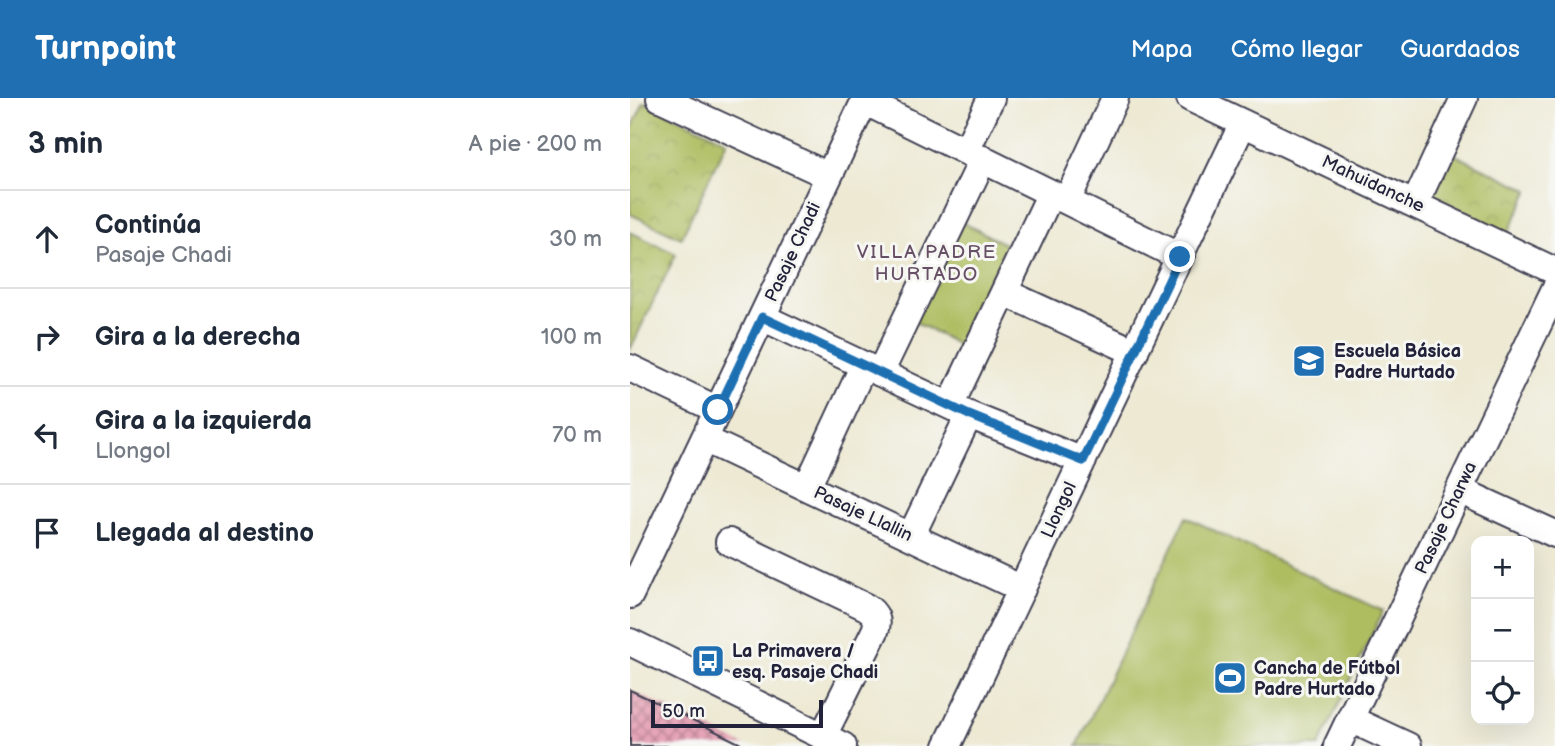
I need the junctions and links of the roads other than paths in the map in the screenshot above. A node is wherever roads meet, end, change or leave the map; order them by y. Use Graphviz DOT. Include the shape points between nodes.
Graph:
graph roads {
  1 [pos="660,98"];
  2 [pos="991,98"];
  3 [pos="1115,98"];
  4 [pos="1190,98"];
  5 [pos="1464,98"];
  6 [pos="865,99"];
  7 [pos="1244,123"];
  8 [pos="974,155"];
  9 [pos="829,176"];
  10 [pos="1059,197"];
  11 [pos="1415,204"];
  12 [pos="1180,257"];
  13 [pos="1555,271"];
  14 [pos="1555,289"];
  15 [pos="1004,292"];
  16 [pos="762,317"];
  17 [pos="1135,352"];
  18 [pos="630,368"];
  19 [pos="872,369"];
  20 [pos="718,410"];
  21 [pos="959,411"];
  22 [pos="704,439"];
  23 [pos="1083,461"];
  24 [pos="807,488"];
  25 [pos="1459,490"];
  26 [pos="1555,534"];
  27 [pos="911,536"];
  28 [pos="729,542"];
  29 [pos="1022,589"];
  30 [pos="630,595"];
  31 [pos="630,642"];
  32 [pos="1350,719"];
  33 [pos="833,741"];
  34 [pos="947,746"];
  35 [pos="1337,746"];
  36 [pos="1408,746"];
  1 -- 9 [label="street"];
  2 -- 8 [label="street"];
  3 -- 10 [label="street"];
  4 -- 7 [label="street, Mahuidanche"];
  5 -- 11 [label="street"];
  6 -- 8 [label="street"];
  6 -- 9 [label="street, Pasaje Chadi"];
  7 -- 11 [label="street, Mahuidanche"];
  7 -- 12 [label="street, Llongol"];
  8 -- 10 [label="street"];
  8 -- 19 [label="street"];
  9 -- 16 [label="street, Pasaje Chadi"];
  10 -- 12 [label="street"];
  10 -- 15 [label="street"];
  11 -- 13 [label="street, Mahuidanche"];
  12 -- 17 [label="street, Llongol"];
  14 -- 25 [label="street, Pasaje Charwa"];
  15 -- 17 [label="street"];
  15 -- 21 [label="street"];
  16 -- 19 [label="street"];
  16 -- 20 [label="street, Pasaje Chadi"];
  17 -- 23 [label="street, Llongol"];
  18 -- 20 [label="street"];
  19 -- 21 [label="street"];
  19 -- 24 [label="street"];
  20 -- 22 [label="street, Pasaje Chadi"];
  21 -- 23 [label="street"];
  21 -- 27 [label="street"];
  22 -- 24 [label="street, Pasaje Llallin"];
  22 -- 30 [label="street, Pasaje Chadi"];
  23 -- 29 [label="street, Llongol"];
  24 -- 27 [label="street, Pasaje Llallin"];
  25 -- 26 [label="street"];
  25 -- 32 [label="street, Pasaje Charwa"];
  27 -- 29 [label="street, Pasaje Llallin"];
  28 -- 33 [label="street" via="866,607 876,617 875,631"];
  29 -- 34 [label="street, Llongol"];
  31 -- 33 [label="street"];
  32 -- 35 [label="street, Pasaje Charwa"];
  32 -- 36 [label="street"];
}
